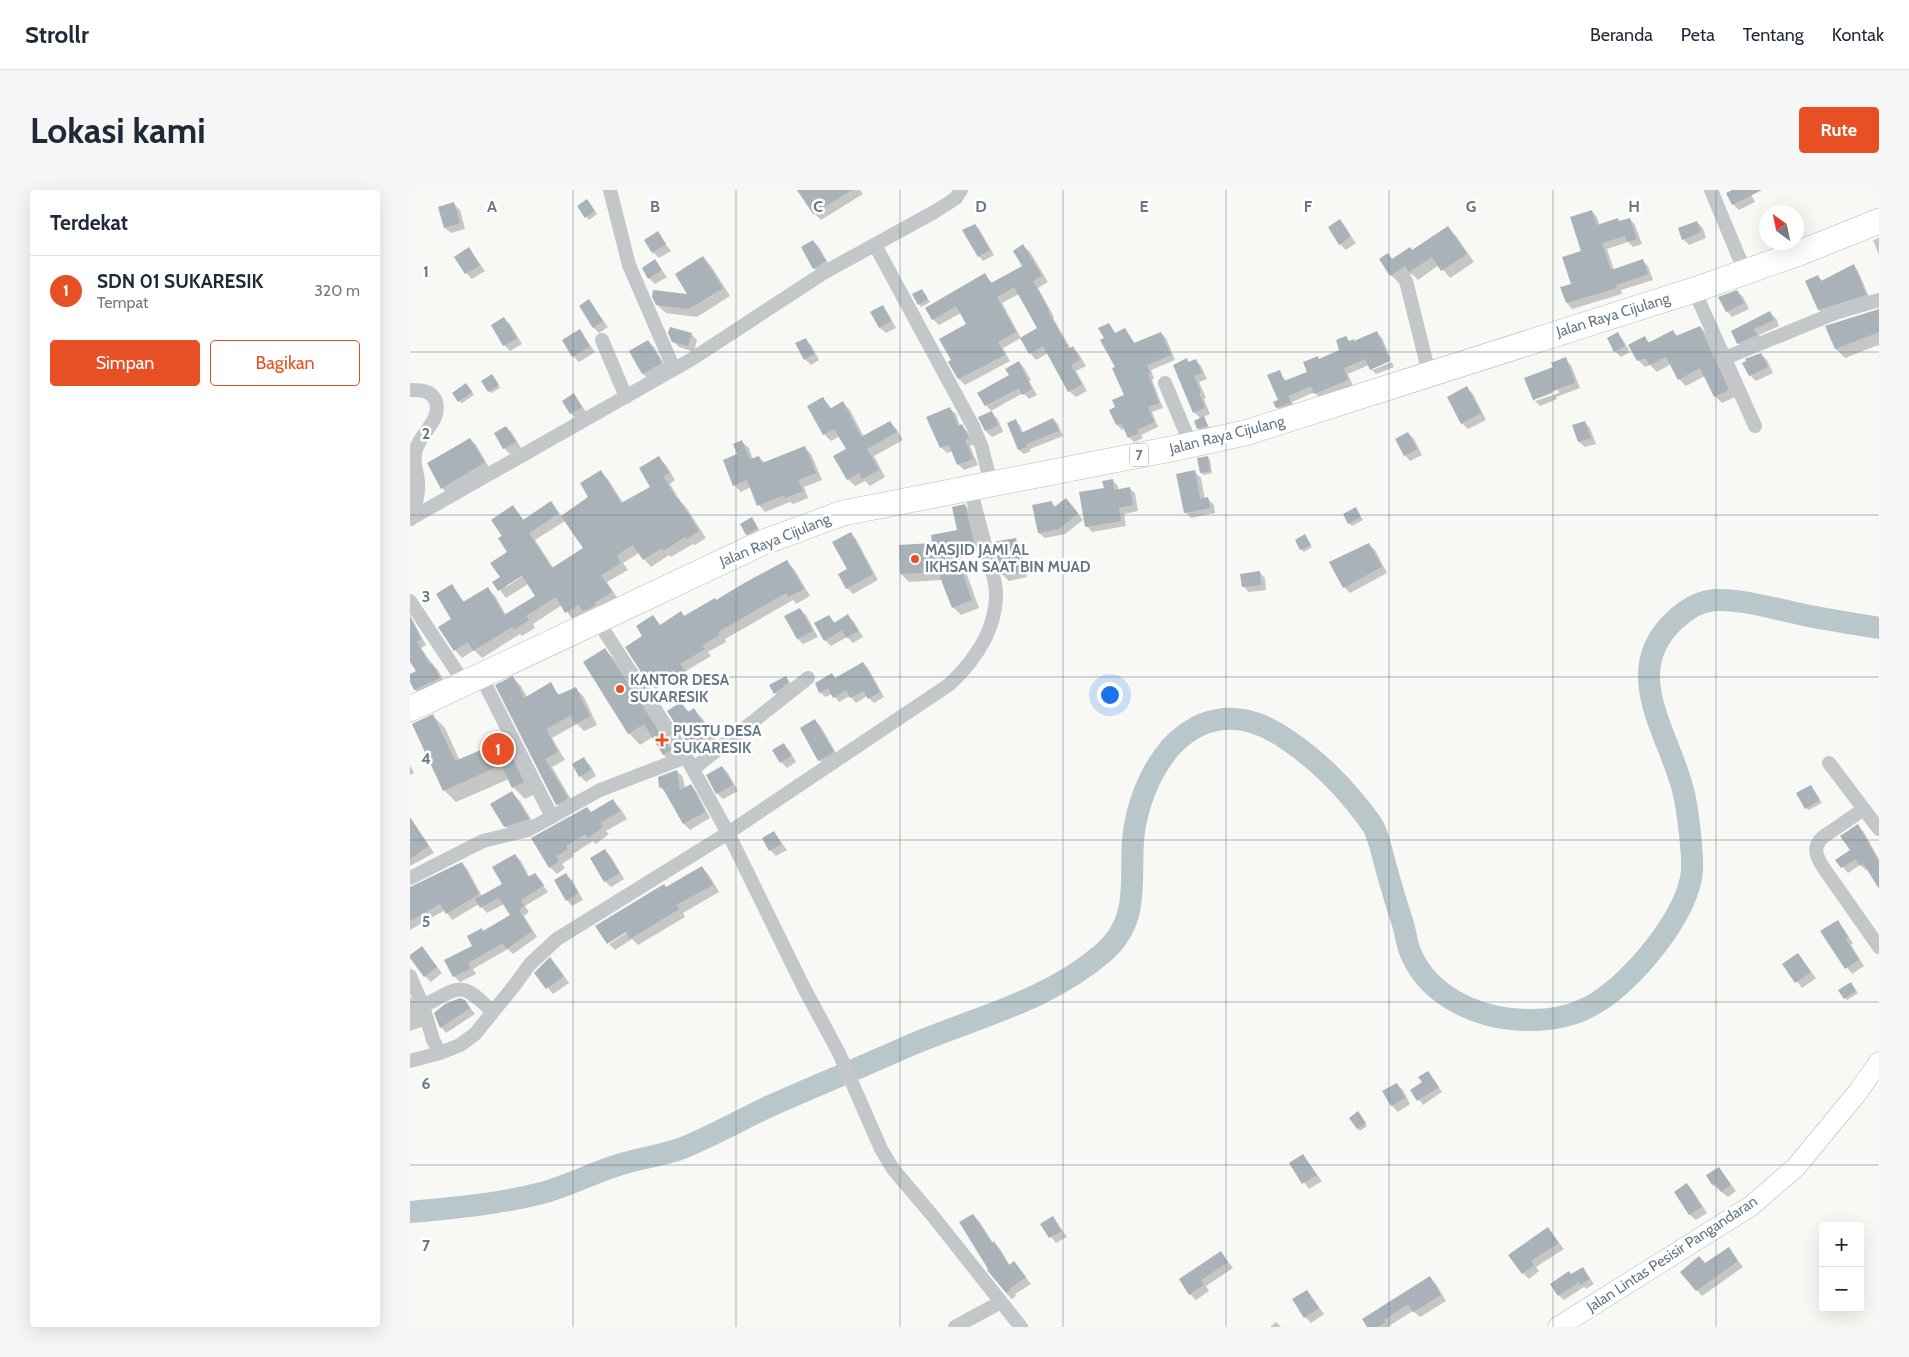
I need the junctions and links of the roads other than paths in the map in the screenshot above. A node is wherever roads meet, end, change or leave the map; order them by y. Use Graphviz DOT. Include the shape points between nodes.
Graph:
graph roads {
  1 [pos="610,190"];
  2 [pos="961,190"];
  3 [pos="1711,190"];
  4 [pos="1879,221"];
  5 [pos="875,245"];
  6 [pos="1744,272"];
  7 [pos="1406,281"];
  8 [pos="1694,290"];
  9 [pos="1879,300"];
  10 [pos="602,340"];
  11 [pos="1726,358"];
  12 [pos="674,369"];
  13 [pos="1429,373"];
  14 [pos="1165,383"];
  15 [pos="410,390"];
  16 [pos="626,397"];
  17 [pos="1755,426"];
  18 [pos="1191,445"];
  19 [pos="981,486"];
  20 [pos="411,519"];
  21 [pos="410,601"];
  22 [pos="597,620"];
  23 [pos="808,678"];
  24 [pos="473,680"];
  25 [pos="410,709"];
  26 [pos="689,763"];
  27 [pos="1829,764"];
  28 [pos="1864,809"];
  29 [pos="552,817"];
  30 [pos="1879,829"];
  31 [pos="728,833"];
  32 [pos="410,878"];
  33 [pos="1879,947"];
  34 [pos="410,976"];
  35 [pos="423,1006"];
  36 [pos="493,1012"];
  37 [pos="440,1053"];
  38 [pos="410,1061"];
  39 [pos="1879,1062"];
  40 [pos="1001,1302"];
  41 [pos="955,1327"];
  42 [pos="1021,1327"];
  43 [pos="1558,1327"];
  1 -- 12 [label="street" via="629,265"];
  2 -- 5 [label="street" via="950,203"];
  3 -- 6 [label="street"];
  4 -- 6 [label="highway, Jalan Raya Cijulang / 7"];
  5 -- 12 [label="street" via="825,272"];
  5 -- 19 [label="street" via="974,428 982,448"];
  6 -- 8 [label="highway, Jalan Raya Cijulang / 7"];
  7 -- 13 [label="street"];
  8 -- 11 [label="street"];
  8 -- 13 [label="highway, Jalan Raya Cijulang / 7"];
  9 -- 11 [label="street" via="1835,313"];
  10 -- 16 [label="street"];
  11 -- 17 [label="street"];
  12 -- 16 [label="street"];
  13 -- 18 [label="highway, Jalan Raya Cijulang / 7" via="1273,424"];
  14 -- 18 [label="street"];
  15 -- 20 [label="street" via="430,393 437,407 415,453 418,496"];
  16 -- 20 [label="street"];
  18 -- 19 [label="highway, Jalan Raya Cijulang / 7"];
  19 -- 22 [label="highway, Jalan Raya Cijulang / 7" via="843,513 788,532"];
  19 -- 31 [label="street" via="997,596 984,642 968,667 950,684"];
  21 -- 24 [label="street"];
  22 -- 24 [label="highway, Jalan Raya Cijulang / 7"];
  22 -- 26 [label="street"];
  23 -- 26 [label="street"];
  24 -- 25 [label="highway, Jalan Raya Cijulang / 7"];
  24 -- 29 [label="street"];
  26 -- 29 [label="street" via="600,790"];
  26 -- 31 [label="street"];
  27 -- 28 [label="street"];
  28 -- 30 [label="street"];
  28 -- 33 [label="street" via="1823,837 1815,849 1823,867"];
  29 -- 32 [label="street" via="528,830 473,846"];
  31 -- 36 [label="street" via="557,939 530,964"];
  31 -- 40 [label="street" via="839,1053 881,1149 893,1169"];
  34 -- 35 [label="street"];
  35 -- 36 [label="street" via="462,988"];
  35 -- 37 [label="street"];
  36 -- 37 [label="street" via="460,1045"];
  37 -- 38 [label="street"];
  39 -- 43 [label="street, Jalan Lintas Pesisir Pangandaran" via="1857,1094 1796,1167 1751,1206"];
  40 -- 41 [label="street"];
  40 -- 42 [label="street"];
}
